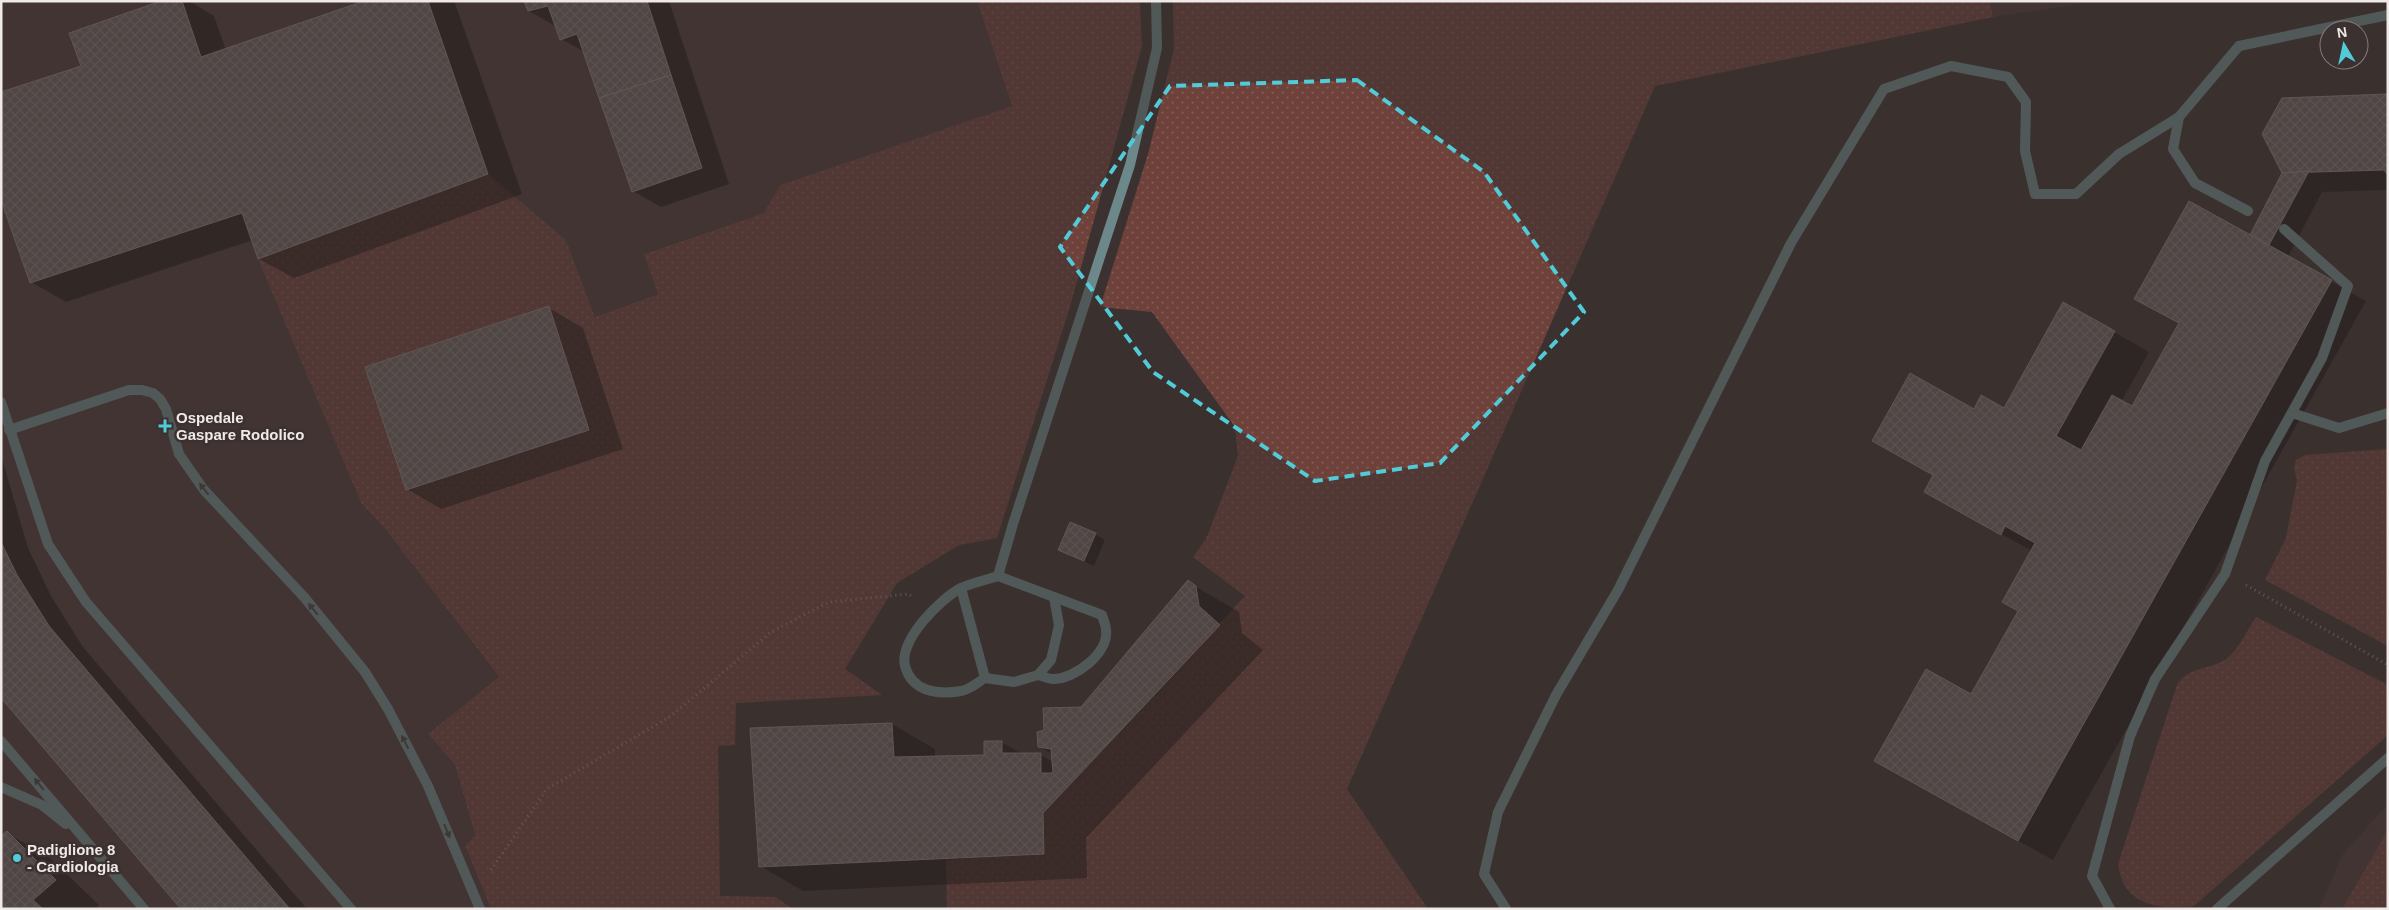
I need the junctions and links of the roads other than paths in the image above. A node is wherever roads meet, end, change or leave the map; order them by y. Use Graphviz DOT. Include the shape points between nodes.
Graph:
graph roads {
  1 [pos="1156,1"];
  2 [pos="2388,15"];
  3 [pos="2179,117"];
  4 [pos="2248,211"];
  5 [pos="2284,229"];
  6 [pos="1,402"];
  7 [pos="2388,412"];
  8 [pos="2292,413"];
  9 [pos="9,430"];
  10 [pos="998,576"];
  11 [pos="961,588"];
  12 [pos="1054,597"];
  13 [pos="1038,675"];
  14 [pos="985,678"];
  15 [pos="1,741"];
  16 [pos="2388,758"];
  17 [pos="1,787"];
  18 [pos="80,836"];
  19 [pos="144,909"];
  20 [pos="351,909"];
  21 [pos="480,909"];
  22 [pos="1506,909"];
  23 [pos="2110,909"];
  24 [pos="2217,909"];
  1 -- 10 [label="lane" via="1157,48 1130,165"];
  2 -- 3 [label="lane" via="2240,46"];
  3 -- 4 [label="lane" via="2174,149 2195,183"];
  3 -- 22 [label="lane" via="2119,154 2076,194 2035,194 2025,151 2026,102 2008,77 1951,66 1884,89 1791,242 1618,590 1556,695 1498,812 1484,874"];
  5 -- 8 [label="lane" via="2348,286 2322,358"];
  6 -- 9 [label="lane"];
  7 -- 8 [label="lane" via="2339,428"];
  8 -- 23 [label="lane" via="2265,461 2226,574 2155,679 2130,736 2092,876"];
  9 -- 20 [label="lane" via="48,544 86,602"];
  9 -- 21 [label="lane" via="110,395 142,390 160,399 179,454 204,490 304,597 365,672 428,786"];
  10 -- 11 [label="lane"];
  10 -- 12 [label="lane"];
  11 -- 14 [label="lane"];
  11 -- 14 [label="lane" via="930,612 910,639 905,665 912,682 926,691 963,691"];
  12 -- 13 [label="lane" via="1059,625 1051,660"];
  12 -- 13 [label="lane" via="1102,615 1107,631 1101,650 1068,677 1052,679"];
  13 -- 14 [label="lane" via="1014,682"];
  18 -- 15 [label="lane, one-way"];
  16 -- 24 [label="lane"];
  17 -- 18 [label="lane" via="42,805"];
  18 -- 19 [label="lane"];
}
